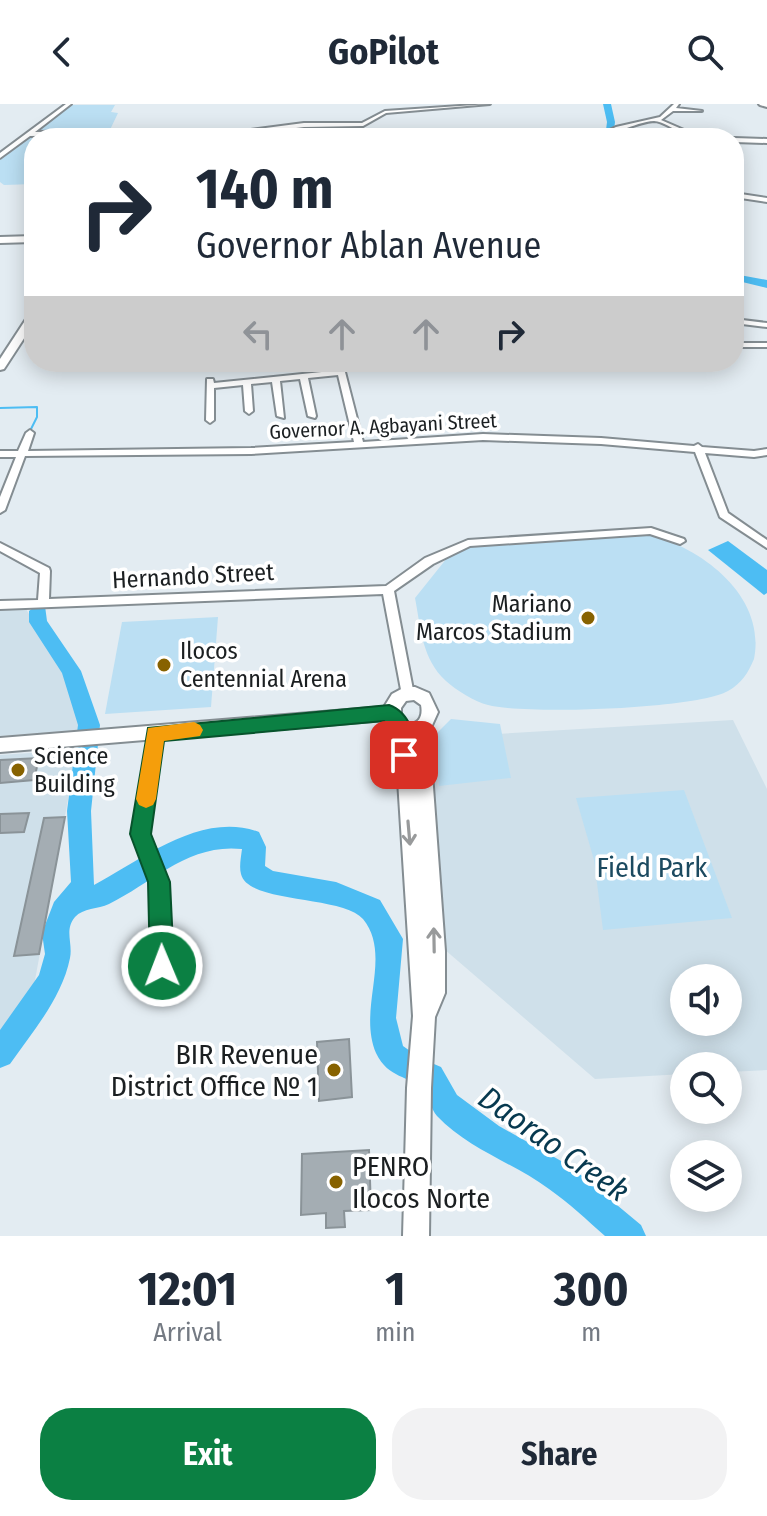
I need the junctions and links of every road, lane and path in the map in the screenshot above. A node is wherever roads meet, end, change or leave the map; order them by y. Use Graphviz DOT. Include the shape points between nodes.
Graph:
graph roads {
  1 [pos="69,104"];
  2 [pos="488,104"];
  3 [pos="677,104"];
  4 [pos="385,106"];
  5 [pos="456,107"];
  6 [pos="670,109"];
  7 [pos="700,111"];
  8 [pos="658,120"];
  9 [pos="38,128"];
  10 [pos="283,128"];
  11 [pos="618,128"];
  12 [pos="676,128"];
  13 [pos="24,138"];
  14 [pos="744,140"];
  15 [pos="767,141"];
  16 [pos="0,156"];
  17 [pos="744,197"];
  18 [pos="767,200"];
  19 [pos="24,239"];
  20 [pos="0,240"];
  21 [pos="744,322"];
  22 [pos="767,324"];
  23 [pos="24,330"];
  24 [pos="767,344"];
  25 [pos="744,345"];
  26 [pos="0,367"];
  27 [pos="210,372"];
  28 [pos="333,372"];
  29 [pos="340,372"];
  30 [pos="304,378"];
  31 [pos="276,381"];
  32 [pos="247,383"];
  33 [pos="210,386"];
  34 [pos="249,411"];
  35 [pos="281,416"];
  36 [pos="312,416"];
  37 [pos="210,420"];
  38 [pos="30,433"];
  39 [pos="359,443"];
  40 [pos="698,447"];
  41 [pos="767,452"];
  42 [pos="22,453"];
  43 [pos="0,454"];
  44 [pos="0,510"];
  45 [pos="680,541"];
  46 [pos="767,545"];
  47 [pos="0,546"];
  48 [pos="388,590"];
  49 [pos="43,604"];
  50 [pos="0,605"];
  51 [pos="408,695"];
  52 [pos="404,723"];
  53 [pos="155,734"];
  54 [pos="0,745"];
  55 [pos="162,966"];
  56 [pos="416,1236"];
  1 -- 9 [label="street"];
  2 -- 5 [label="street"];
  3 -- 6 [label="street"];
  4 -- 5 [label="street"];
  5 -- 10 [label="street" via="385,112 363,124"];
  6 -- 7 [label="street"];
  6 -- 8 [label="street"];
  8 -- 11 [label="street"];
  8 -- 12 [label="street"];
  13 -- 16 [label="street"];
  14 -- 15 [label="street"];
  17 -- 18 [label="street"];
  19 -- 20 [label="main road"];
  21 -- 22 [label="street"];
  22 -- 24 [label="street"];
  23 -- 26 [label="main road"];
  24 -- 25 [label="street"];
  27 -- 33 [label="street"];
  28 -- 30 [label="street"];
  29 -- 39 [label="street"];
  30 -- 31 [label="street"];
  30 -- 36 [label="street"];
  31 -- 32 [label="street"];
  31 -- 35 [label="street"];
  32 -- 33 [label="street"];
  32 -- 34 [label="street"];
  33 -- 37 [label="street"];
  38 -- 42 [label="street"];
  39 -- 40 [label="street, Governor A. Agbayani Street" via="483,437"];
  39 -- 42 [label="street, Governor A. Agbayani Street" via="251,451"];
  40 -- 41 [label="street, Governor A. Agbayani Street"];
  40 -- 46 [label="street" via="724,515"];
  42 -- 43 [label="street, Governor A. Agbayani Street"];
  42 -- 44 [label="street"];
  45 -- 48 [label="street" via="651,531 468,543 429,561"];
  47 -- 49 [label="street" via="45,571"];
  48 -- 49 [label="street, Hernando Street"];
  48 -- 51 [label="street"];
  49 -- 50 [label="street, Hernando Street"];
  51 -- 52 [label="main road" via="392,703"];
  51 -- 52 [label="main road" via="425,699 431,707 429,721"];
  52 -- 53 [label="main road"];
  52 -- 56 [label="main road" via="435,951 434,993 424,1016 421,1048"];
  53 -- 54 [label="main road"];
  53 -- 55 [label="street" via="140,834 161,900"];
}
